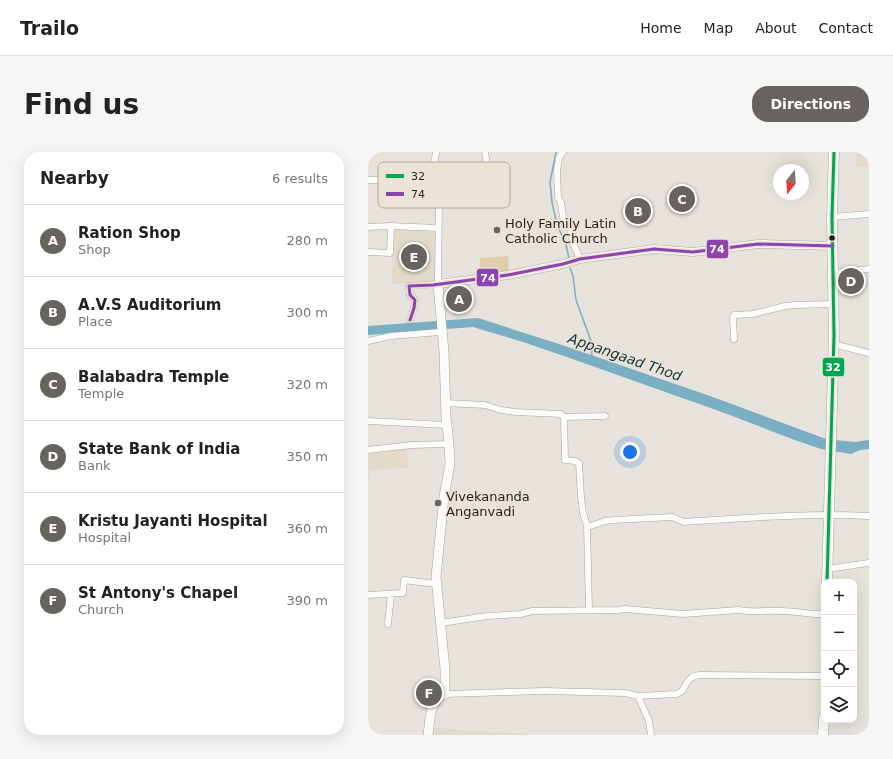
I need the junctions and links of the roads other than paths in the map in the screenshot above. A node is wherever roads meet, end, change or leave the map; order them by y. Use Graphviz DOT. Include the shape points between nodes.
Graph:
graph roads {
  1 [pos="436,152"];
  2 [pos="485,152"];
  3 [pos="563,152"];
  4 [pos="834,152"];
  5 [pos="434,162"];
  6 [pos="487,162"];
  7 [pos="368,180"];
  8 [pos="378,180"];
  9 [pos="438,208"];
  10 [pos="869,214"];
  11 [pos="832,217"];
  12 [pos="391,226"];
  13 [pos="368,227"];
  14 [pos="438,228"];
  15 [pos="833,246"];
  16 [pos="368,252"];
  17 [pos="580,259"];
  18 [pos="869,270"];
  19 [pos="834,273"];
  20 [pos="438,284"];
  21 [pos="834,304"];
  22 [pos="410,320"];
  23 [pos="442,330"];
  24 [pos="734,339"];
  25 [pos="368,340"];
  26 [pos="833,344"];
  27 [pos="869,353"];
  28 [pos="445,403"];
  29 [pos="605,416"];
  30 [pos="564,417"];
  31 [pos="368,421"];
  32 [pos="446,425"];
  33 [pos="450,444"];
  34 [pos="368,450"];
  35 [pos="829,515"];
  36 [pos="869,516"];
  37 [pos="587,525"];
  38 [pos="869,563"];
  39 [pos="827,569"];
  40 [pos="827,579"];
  41 [pos="436,584"];
  42 [pos="368,595"];
  43 [pos="391,595"];
  44 [pos="589,610"];
  45 [pos="821,614"];
  46 [pos="441,623"];
  47 [pos="388,624"];
  48 [pos="821,676"];
  49 [pos="445,694"];
  50 [pos="638,696"];
  51 [pos="824,723"];
  52 [pos="428,735"];
  53 [pos="651,735"];
  54 [pos="823,735"];
  1 -- 5 [label="street"];
  2 -- 6 [label="street"];
  3 -- 17 [label="street" via="559,158 557,171 558,198"];
  4 -- 11 [label="main road"];
  7 -- 8 [label="street"];
  9 -- 14 [label="street"];
  10 -- 11 [label="street"];
  11 -- 15 [label="main road"];
  12 -- 13 [label="street"];
  12 -- 14 [label="street"];
  12 -- 16 [label="street" via="390,252"];
  14 -- 20 [label="street"];
  15 -- 17 [label="street" via="758,244 693,252 654,248"];
  15 -- 19 [label="main road"];
  17 -- 20 [label="street" via="508,275"];
  18 -- 19 [label="street"];
  19 -- 21 [label="main road"];
  20 -- 22 [label="street" via="409,286 410,295 415,300"];
  20 -- 23 [label="main road"];
  21 -- 24 [label="street" via="795,305 753,314 734,315"];
  21 -- 26 [label="main road"];
  23 -- 25 [label="street"];
  23 -- 28 [label="main road"];
  26 -- 27 [label="street"];
  26 -- 35 [label="main road"];
  28 -- 30 [label="street" via="485,405 516,412 554,413"];
  28 -- 32 [label="main road"];
  29 -- 30 [label="street"];
  30 -- 37 [label="street" via="565,460 579,464 580,497"];
  31 -- 32 [label="street"];
  32 -- 33 [label="main road"];
  33 -- 34 [label="street"];
  33 -- 41 [label="main road"];
  35 -- 36 [label="street"];
  35 -- 37 [label="street" via="684,522 672,517 614,520"];
  35 -- 39 [label="main road"];
  37 -- 44 [label="street"];
  38 -- 39 [label="street"];
  39 -- 40 [label="main road"];
  41 -- 43 [label="street" via="404,580 403,593"];
  41 -- 46 [label="main road"];
  42 -- 43 [label="street"];
  43 -- 47 [label="street"];
  44 -- 45 [label="street" via="625,609 684,614 739,610"];
  44 -- 46 [label="street" via="532,611"];
  46 -- 49 [label="main road"];
  48 -- 50 [label="street" via="699,674 692,677 677,694"];
  49 -- 50 [label="street" via="544,691 625,693"];
  49 -- 52 [label="main road" via="435,702"];
  50 -- 53 [label="street" via="649,721"];
  51 -- 54 [label="main road"];
}
